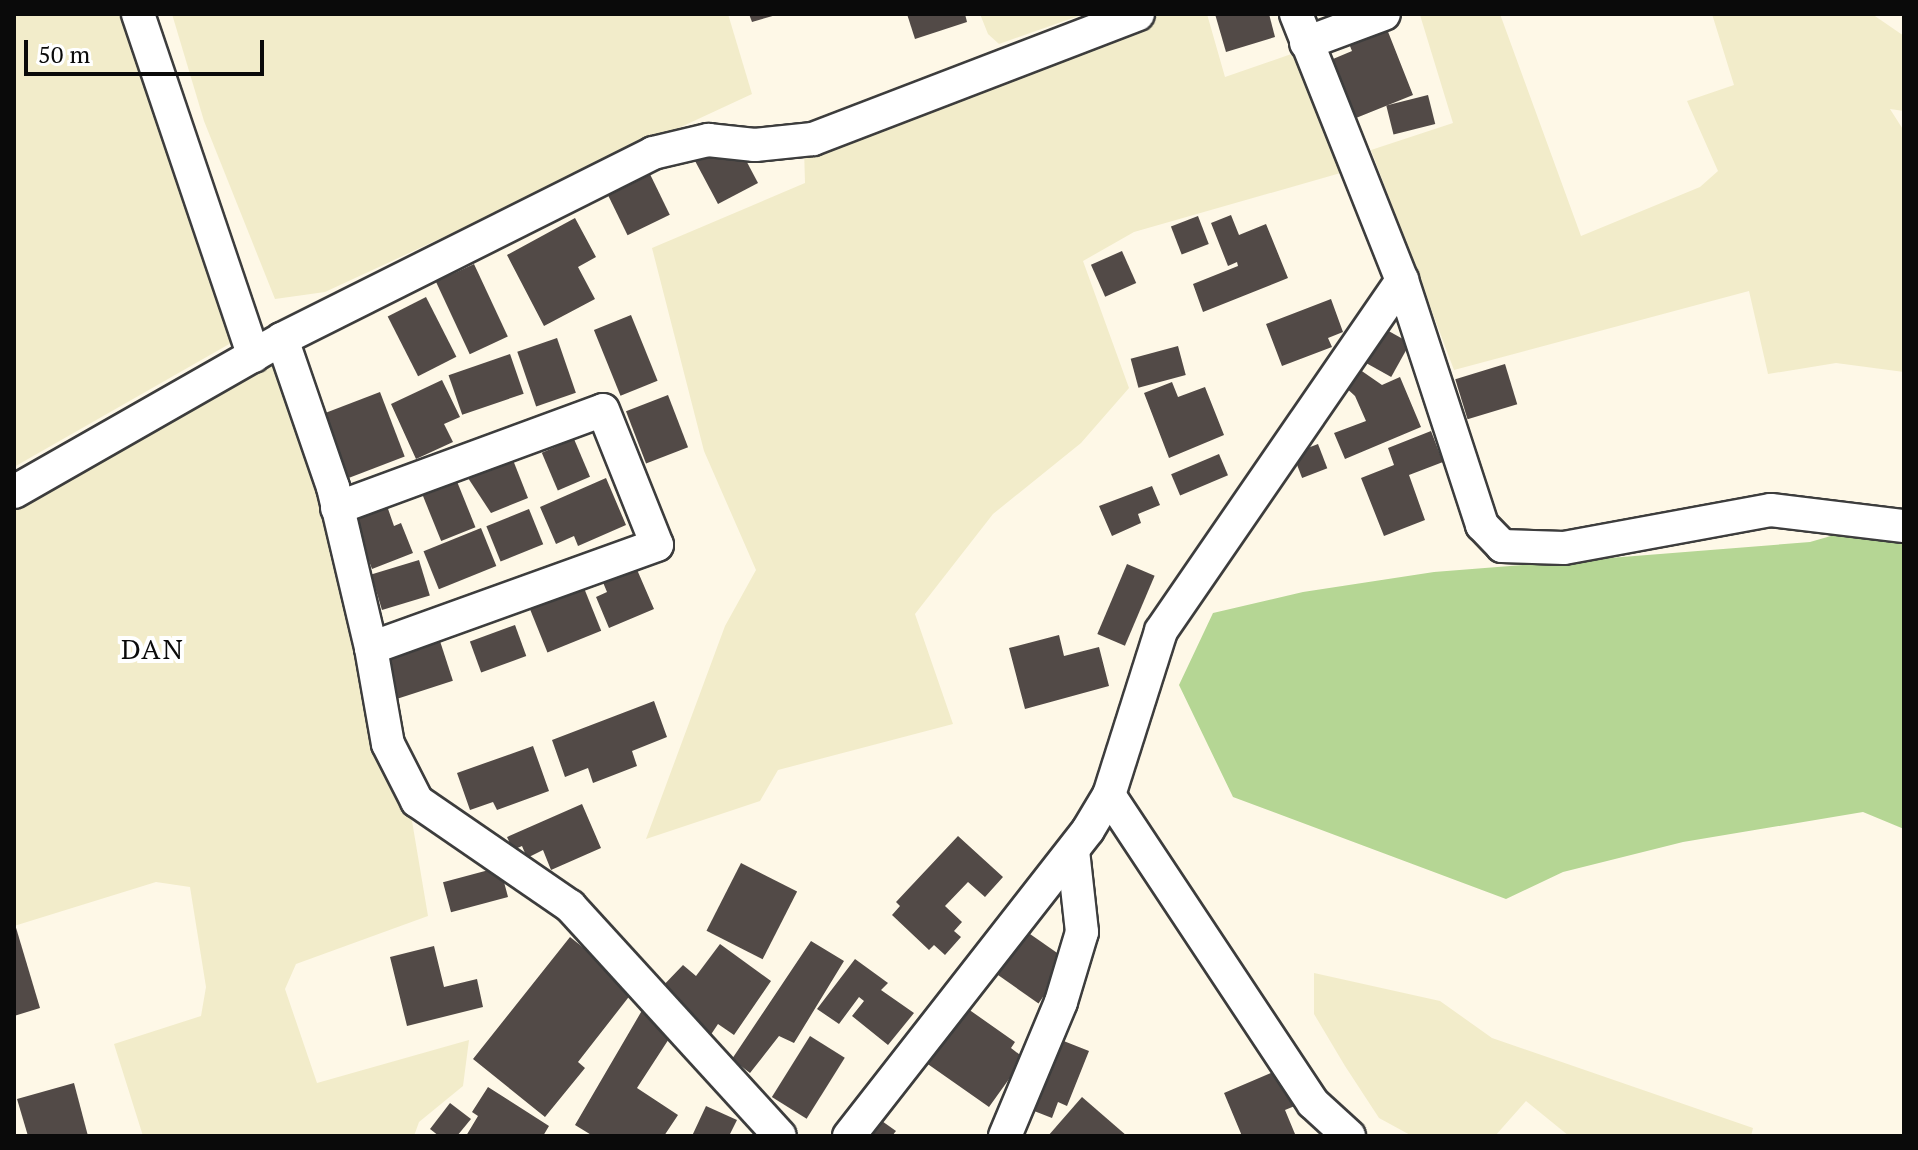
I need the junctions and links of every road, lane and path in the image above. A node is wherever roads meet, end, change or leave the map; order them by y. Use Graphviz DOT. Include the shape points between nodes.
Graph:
graph roads {
  1 [pos="138,14"];
  2 [pos="1138,14"];
  3 [pos="1384,14"];
  4 [pos="1301,28"];
  5 [pos="1402,280"];
  6 [pos="268,348"];
  7 [pos="14,492"];
  8 [pos="337,508"];
  9 [pos="1904,526"];
  10 [pos="371,648"];
  11 [pos="1109,795"];
  12 [pos="1073,851"];
  13 [pos="780,1136"];
  14 [pos="849,1136"];
  15 [pos="1005,1136"];
  16 [pos="1349,1136"];
  1 -- 6 [label="street"];
  2 -- 6 [label="street" via="813,139 755,145 708,140 653,153"];
  3 -- 4 [label="street"];
  4 -- 5 [label="street"];
  5 -- 9 [label="street" via="1482,525 1502,546 1564,548 1771,510"];
  5 -- 11 [label="street" via="1161,631"];
  6 -- 7 [label="street"];
  6 -- 8 [label="street"];
  8 -- 10 [label="street"];
  8 -- 10 [label="street" via="603,410 657,545"];
  10 -- 13 [label="street" via="388,744 417,801 570,906"];
  11 -- 12 [label="street"];
  11 -- 16 [label="street" via="1313,1103"];
  12 -- 14 [label="street"];
  12 -- 15 [label="street" via="1082,932 1061,1002"];
}
